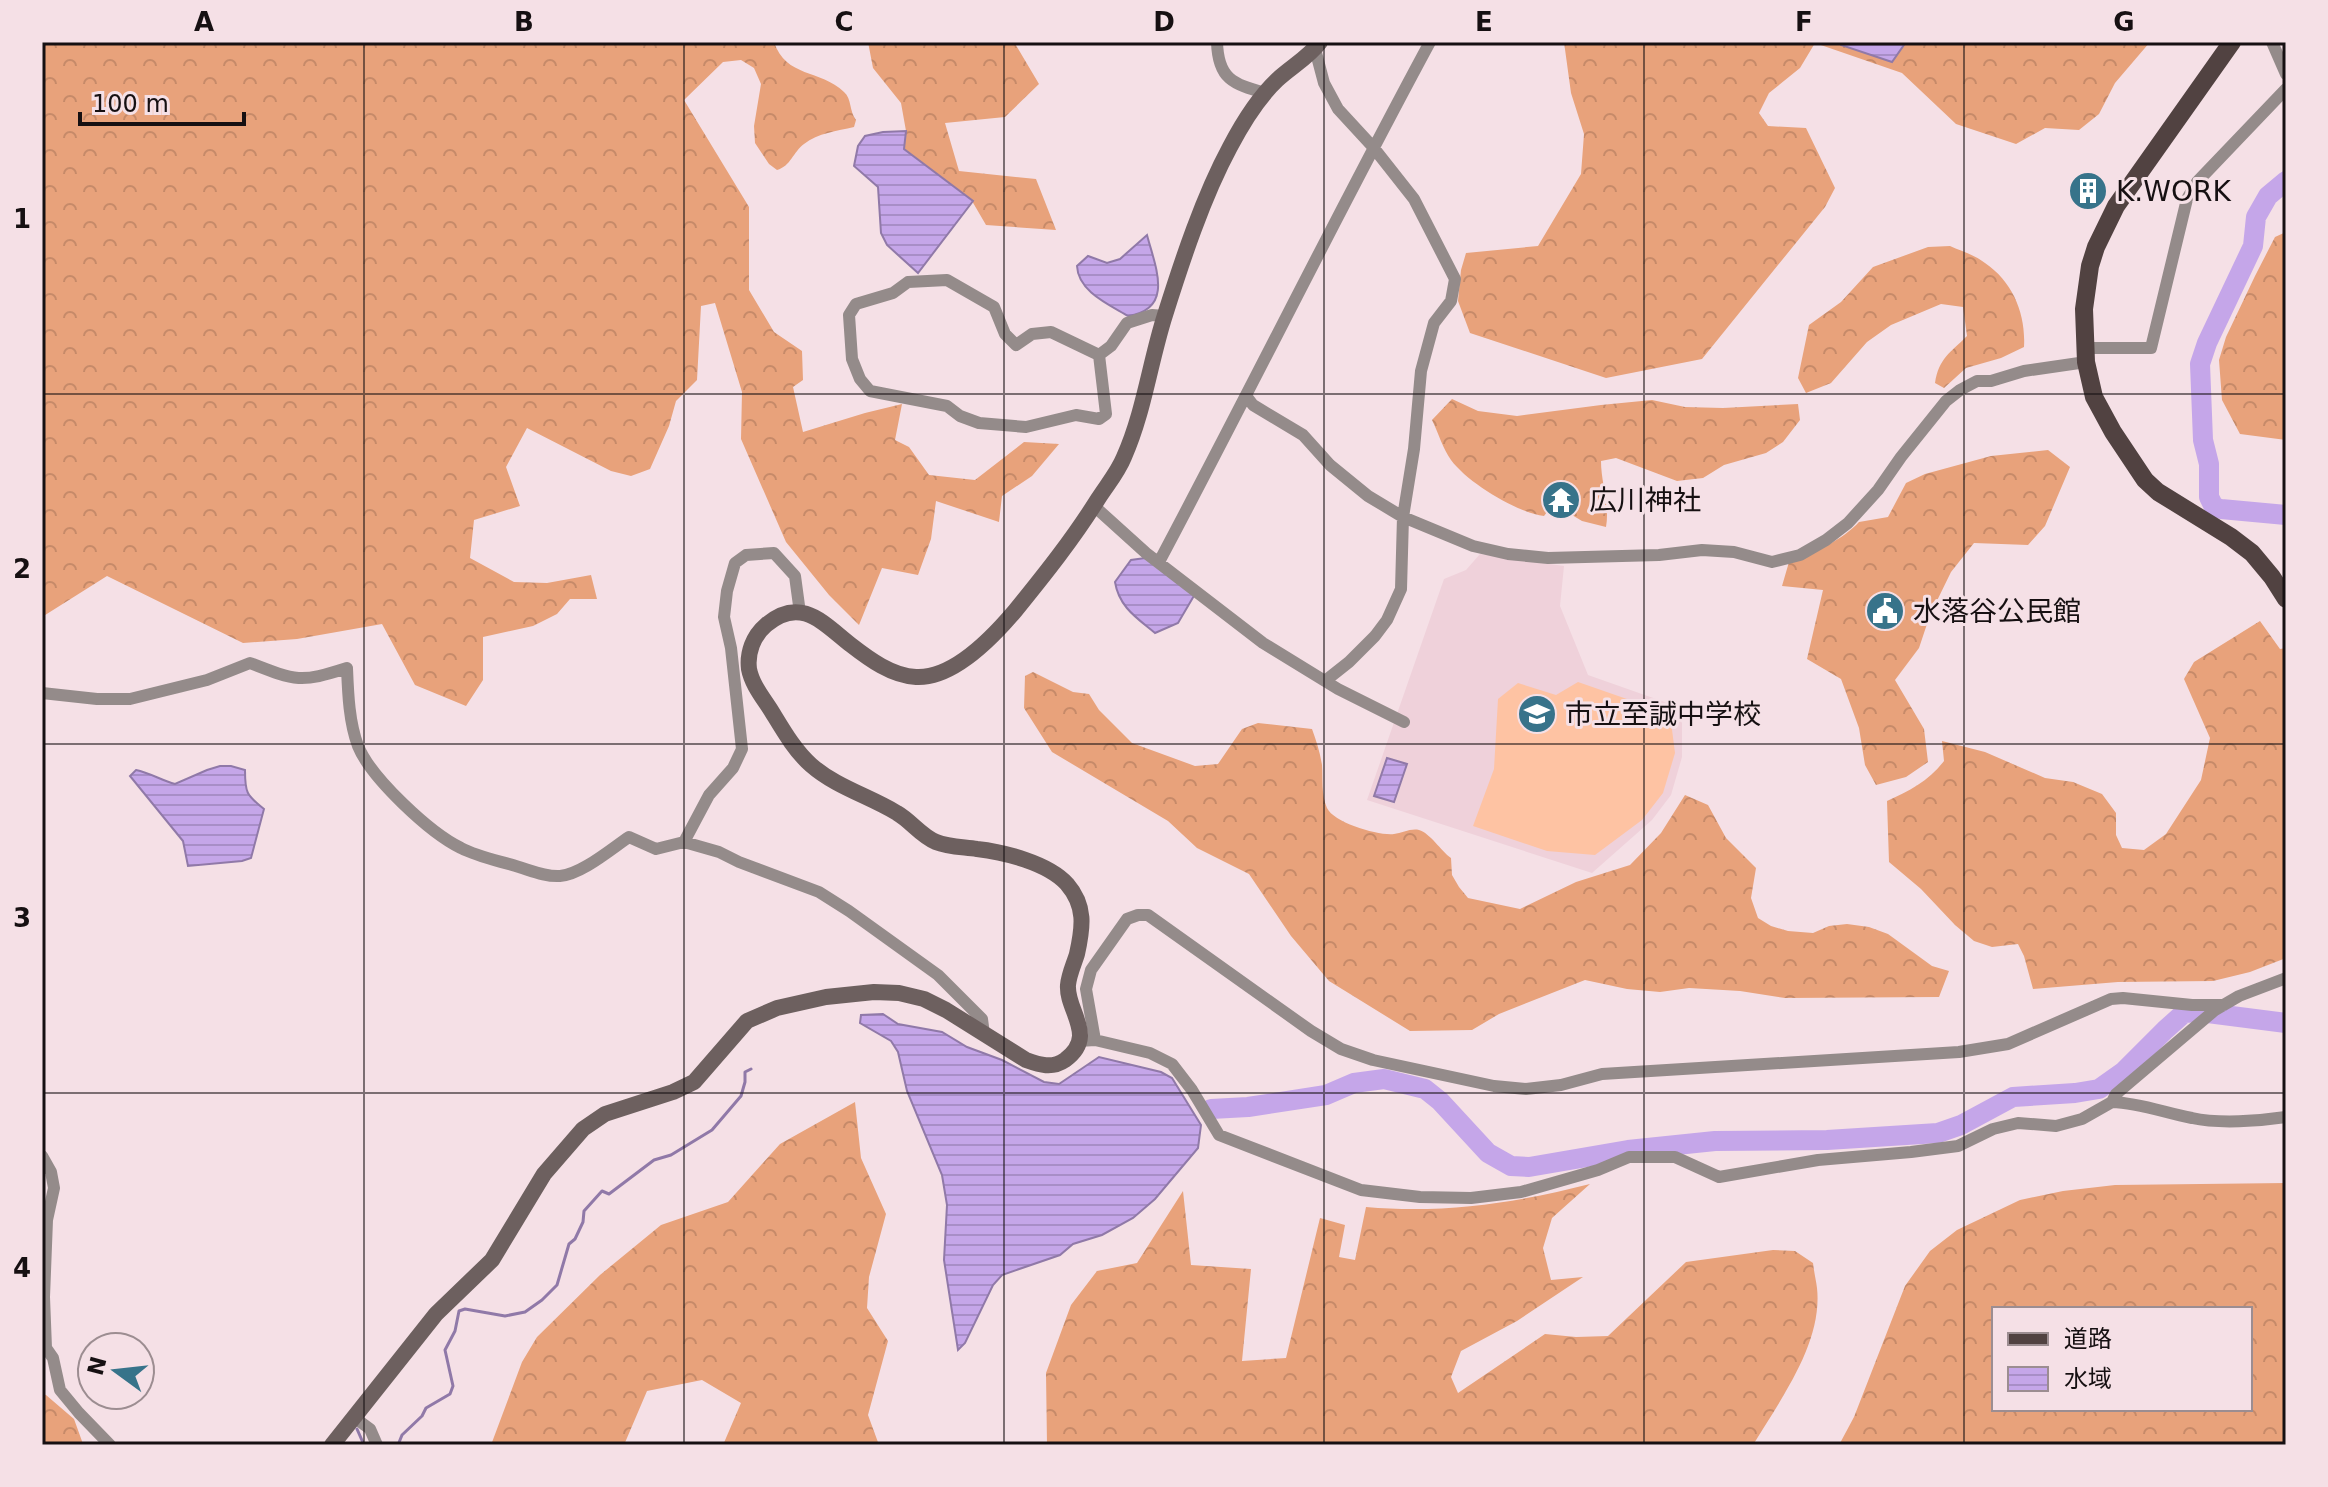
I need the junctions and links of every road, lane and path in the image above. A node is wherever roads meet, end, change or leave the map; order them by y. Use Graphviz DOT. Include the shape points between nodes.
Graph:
graph roads {
  1 [pos="1217,42"];
  2 [pos="1430,42"];
  3 [pos="2232,42"];
  4 [pos="2272,42"];
  5 [pos="1318,45"];
  6 [pos="2286,74"];
  7 [pos="2286,89"];
  8 [pos="1265,93"];
  9 [pos="1373,147"];
  10 [pos="1165,316"];
  11 [pos="1099,355"];
  12 [pos="2086,355"];
  13 [pos="1247,397"];
  14 [pos="1094,506"];
  15 [pos="1403,517"];
  16 [pos="1159,562"];
  17 [pos="2286,599"];
  18 [pos="800,613"];
  19 [pos="751,647"];
  20 [pos="731,648"];
  21 [pos="1325,681"];
  22 [pos="42,693"];
  23 [pos="1404,722"];
  24 [pos="684,842"];
  25 [pos="2286,978"];
  26 [pos="2215,1011"];
  27 [pos="984,1034"];
  28 [pos="1087,1040"];
  29 [pos="2112,1102"];
  30 [pos="2286,1117"];
  31 [pos="42,1156"];
  32 [pos="355,1418"];
  33 [pos="110,1445"];
  34 [pos="332,1445"];
  35 [pos="377,1445"];
  1 -- 8 [label="street" via="1220,67 1228,78"];
  2 -- 9 [label="street"];
  3 -- 12 [label="main road" via="2105,227 2090,266 2084,309"];
  4 -- 6 [label="street"];
  5 -- 8 [label="main road"];
  5 -- 9 [label="street" via="1324,83 1338,109"];
  7 -- 12 [label="street" via="2187,199 2151,348"];
  8 -- 10 [label="main road" via="1212,184"];
  9 -- 13 [label="street"];
  9 -- 15 [label="street" via="1414,199 1455,279 1451,301 1434,323 1421,371"];
  10 -- 11 [label="street" via="1127,323"];
  10 -- 14 [label="main road" via="1137,423 1123,460"];
  11 -- 11 [label="street" via="1051,332 1032,334 1016,345 1005,334 994,307 947,280 908,282 893,293 856,304 849,315 852,359 870,391 947,406 979,423 1026,427 1076,415 1099,419 1106,414"];
  12 -- 15 [label="street" via="1977,381 1960,390 1848,523 1800,555 1772,562 1702,550 1526,557 1473,546"];
  12 -- 17 [label="main road" via="2094,397 2145,480 2252,553"];
  13 -- 15 [label="street" via="1303,435 1368,496"];
  13 -- 16 [label="street"];
  14 -- 16 [label="street"];
  14 -- 18 [label="main road" via="1004,624 940,674 917,678 892,672 829,624"];
  15 -- 21 [label="street" via="1401,589 1387,620"];
  16 -- 21 [label="street" via="1263,643"];
  18 -- 19 [label="main road" via="769,622"];
  18 -- 20 [label="street" via="795,576 774,553 746,555 735,563 727,591 724,617"];
  19 -- 20 [label="street"];
  19 -- 28 [label="main road" via="751,678 809,763 899,814 938,843 1000,852 1052,871 1066,883 1080,904 1082,923 1067,989"];
  20 -- 24 [label="street" via="742,749"];
  21 -- 23 [label="street"];
  22 -- 24 [label="street" via="130,699 250,663 305,680 347,668 354,730 373,773 426,824 463,850 558,876 592,862 629,837 656,849"];
  24 -- 27 [label="street" via="819,892 849,911 938,975 982,1019"];
  25 -- 26 [label="street"];
  26 -- 28 [label="street" via="2111,999 2008,1044 1959,1052 1602,1074 1526,1089 1341,1049 1148,915 1138,915 1127,919 1091,970"];
  26 -- 29 [label="street"];
  27 -- 28 [label="main road" via="1041,1066 1055,1066"];
  27 -- 32 [label="main road" via="924,999 899,993 826,997 747,1021 694,1082 605,1114 583,1129 544,1174 492,1260 436,1314"];
  28 -- 29 [label="street" via="1150,1053 1172,1064 1219,1135 1361,1190 1420,1197 1521,1192 1629,1157 1675,1157 1719,1177 1818,1160 1958,1146 2018,1123 2056,1126 2082,1119"];
  29 -- 30 [label="street" via="2195,1119"];
  31 -- 33 [label="street" via="54,1188 47,1220 46,1348 60,1390"];
  32 -- 34 [label="main road"];
  32 -- 35 [label="street" via="370,1429"];
}
